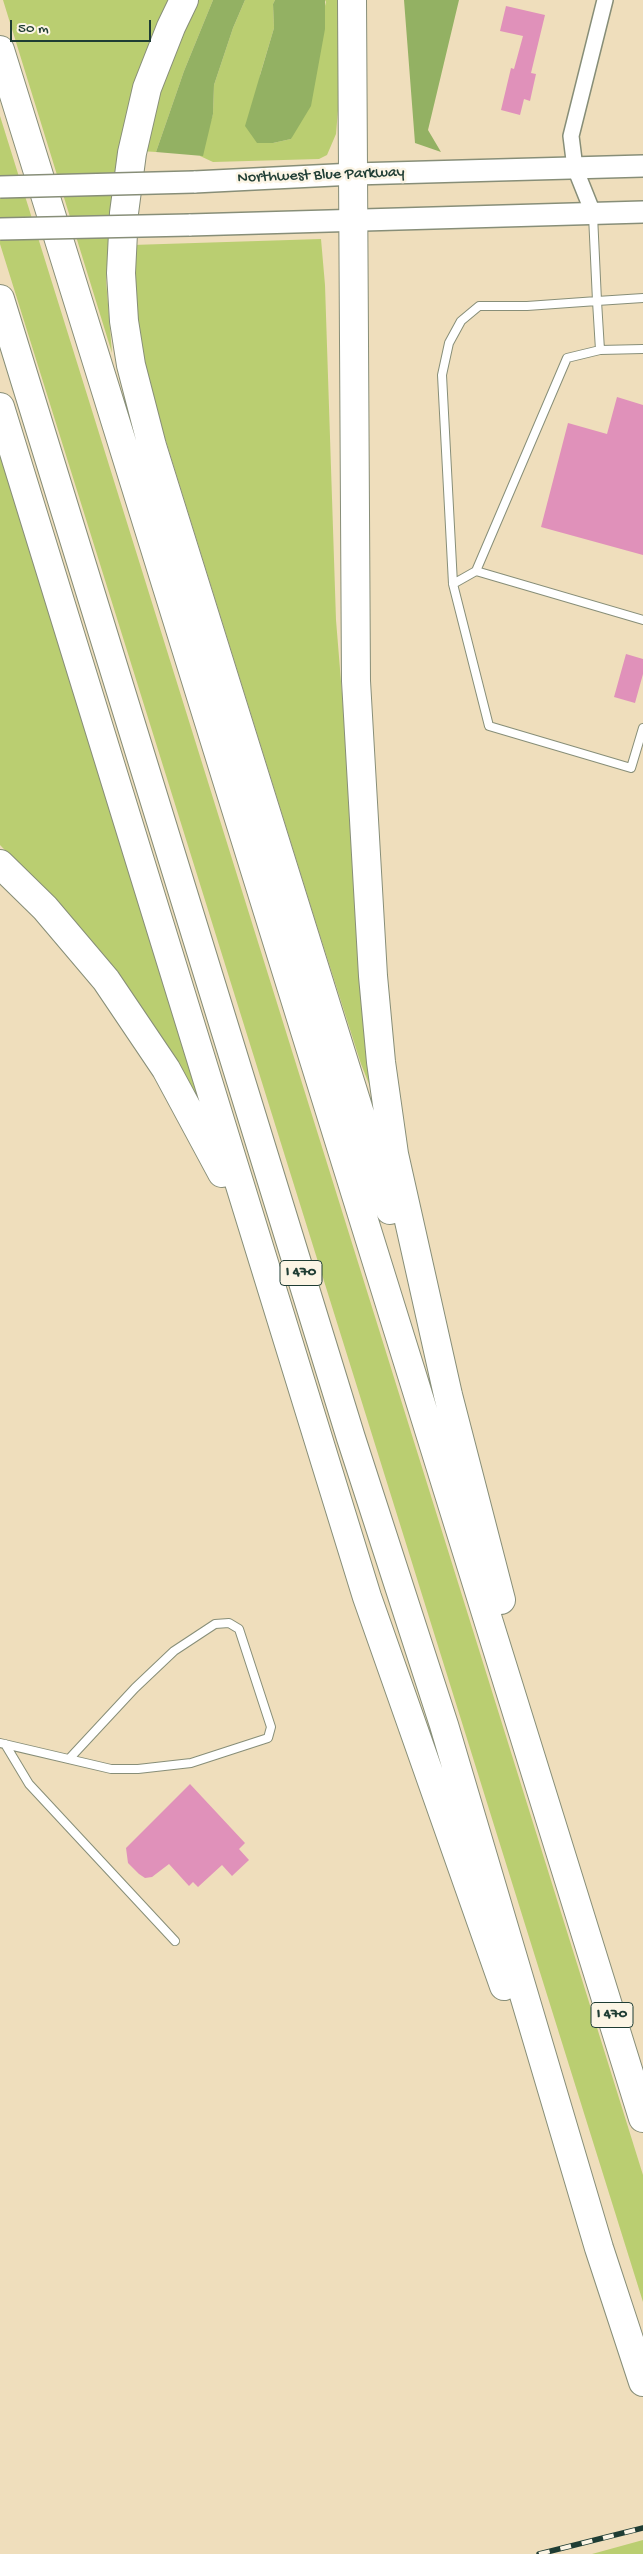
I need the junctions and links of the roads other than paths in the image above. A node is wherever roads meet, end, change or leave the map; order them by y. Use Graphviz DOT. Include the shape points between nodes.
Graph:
graph roads {
  1 [pos="184,0"];
  2 [pos="352,0"];
  3 [pos="605,0"];
  4 [pos="0,50"];
  5 [pos="643,166"];
  6 [pos="575,168"];
  7 [pos="354,174"];
  8 [pos="0,187"];
  9 [pos="643,212"];
  10 [pos="593,213"];
  11 [pos="355,221"];
  12 [pos="0,229"];
  13 [pos="643,298"];
  14 [pos="0,299"];
  15 [pos="597,301"];
  16 [pos="643,349"];
  17 [pos="600,350"];
  18 [pos="0,407"];
  19 [pos="476,572"];
  20 [pos="453,584"];
  21 [pos="643,620"];
  22 [pos="643,728"];
  23 [pos="0,864"];
  24 [pos="260,1256"];
  25 [pos="448,1395"];
  26 [pos="2,1743"];
  27 [pos="69,1759"];
  28 [pos="580,1912"];
  29 [pos="175,1941"];
  30 [pos="643,2118"];
  31 [pos="599,2248"];
  32 [pos="643,2382"];
  1 -- 25 [label="highway" via="148,88 132,153 121,273 124,321 132,365 152,446"];
  2 -- 7 [label="highway"];
  3 -- 6 [label="street" via="571,136"];
  4 -- 28 [label="highway, I 470"];
  5 -- 6 [label="street, Northwest Blue Parkway"];
  6 -- 7 [label="street, Northwest Blue Parkway"];
  6 -- 10 [label="street"];
  7 -- 8 [label="street, Northwest Blue Parkway, bridge"];
  7 -- 11 [label="highway"];
  9 -- 10 [label="street"];
  10 -- 11 [label="street"];
  10 -- 15 [label="lane"];
  11 -- 12 [label="street, bridge"];
  11 -- 25 [label="highway" via="356,681 373,976 394,1154"];
  13 -- 15 [label="lane"];
  14 -- 31 [label="highway, I 470" via="352,1438 444,1725"];
  15 -- 17 [label="lane"];
  15 -- 20 [label="lane" via="479,306 462,321 449,343 442,376"];
  16 -- 17 [label="lane"];
  17 -- 19 [label="lane" via="567,358"];
  18 -- 24 [label="highway"];
  19 -- 20 [label="lane"];
  19 -- 21 [label="lane"];
  20 -- 22 [label="lane" via="488,726 631,768"];
  23 -- 24 [label="highway" via="45,908 106,980 160,1061 214,1156"];
  24 -- 31 [label="highway" via="367,1597"];
  25 -- 28 [label="highway"];
  26 -- 27 [label="lane"];
  26 -- 29 [label="lane" via="29,1784"];
  27 -- 27 [label="lane" via="174,1651 215,1624 229,1623 239,1629 271,1727 268,1738 191,1763 138,1769 111,1769"];
  28 -- 30 [label="highway, I 470"];
  31 -- 32 [label="highway, I 470"];
}
